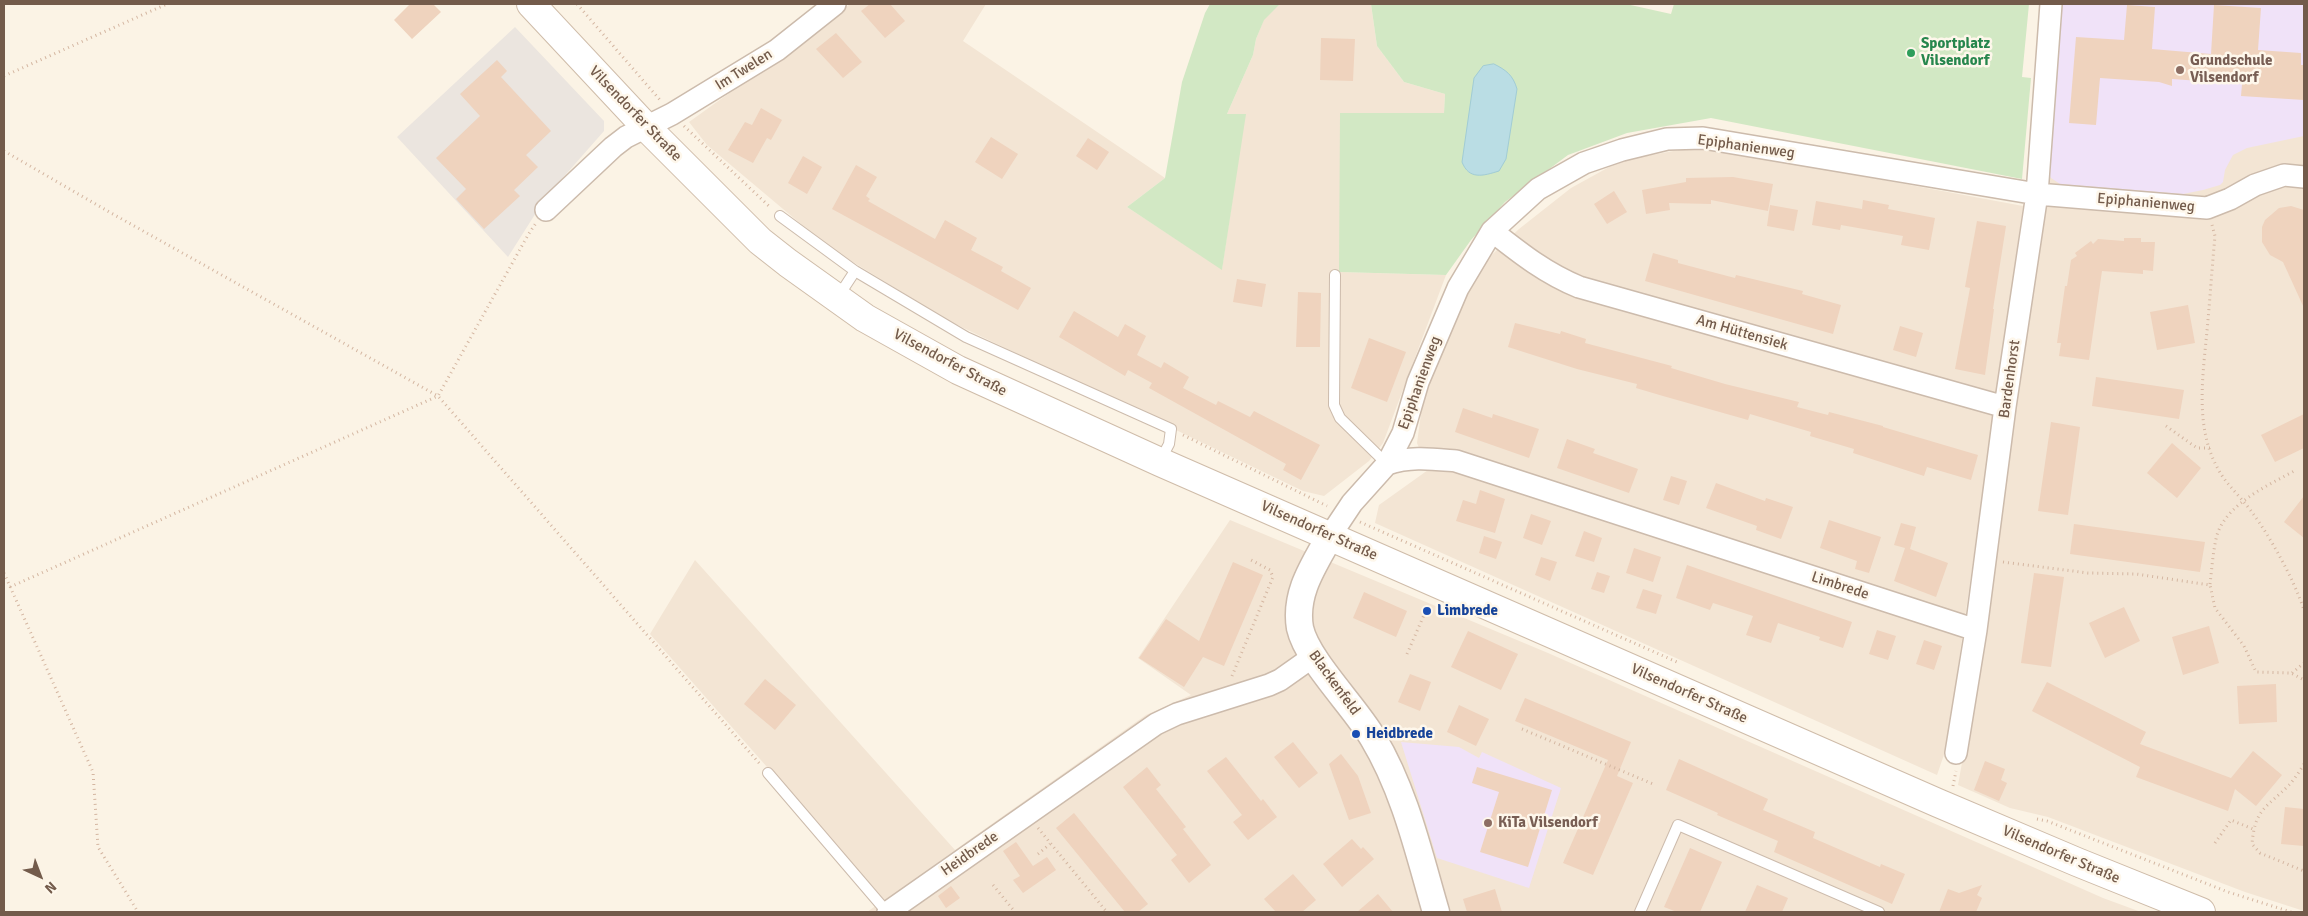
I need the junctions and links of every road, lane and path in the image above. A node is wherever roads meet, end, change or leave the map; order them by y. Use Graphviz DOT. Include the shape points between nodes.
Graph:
graph roads {
  1 [pos="167,4"];
  2 [pos="531,4"];
  3 [pos="577,4"];
  4 [pos="835,4"];
  5 [pos="2051,4"];
  6 [pos="4,76"];
  7 [pos="672,114"];
  8 [pos="646,127"];
  9 [pos="4,151"];
  10 [pos="2304,177"];
  11 [pos="2038,194"];
  12 [pos="2207,208"];
  13 [pos="546,210"];
  14 [pos="780,216"];
  15 [pos="1492,231"];
  16 [pos="855,271"];
  17 [pos="1334,275"];
  18 [pos="837,298"];
  19 [pos="438,396"];
  20 [pos="2005,407"];
  21 [pos="2166,426"];
  22 [pos="1171,429"];
  23 [pos="2210,448"];
  24 [pos="1160,462"];
  25 [pos="1387,464"];
  26 [pos="2296,470"];
  27 [pos="2244,502"];
  28 [pos="1337,525"];
  29 [pos="1251,560"];
  30 [pos="1986,560"];
  31 [pos="4,572"];
  32 [pos="2210,585"];
  33 [pos="10,587"];
  34 [pos="1426,608"];
  35 [pos="2304,610"];
  36 [pos="1976,630"];
  37 [pos="1407,654"];
  38 [pos="1314,656"];
  39 [pos="1680,663"];
  40 [pos="2304,664"];
  41 [pos="2291,673"];
  42 [pos="2304,680"];
  43 [pos="1222,699"];
  44 [pos="1522,729"];
  45 [pos="1956,753"];
  46 [pos="2304,764"];
  47 [pos="768,774"];
  48 [pos="1944,783"];
  49 [pos="1653,784"];
  50 [pos="1962,791"];
  51 [pos="1027,814"];
  52 [pos="2030,818"];
  53 [pos="2253,829"];
  54 [pos="2215,843"];
  55 [pos="1050,844"];
  56 [pos="1038,854"];
  57 [pos="2304,871"];
  58 [pos="993,885"];
  59 [pos="1106,910"];
  60 [pos="138,912"];
  61 [pos="887,912"];
  62 [pos="1015,912"];
  63 [pos="1436,912"];
  64 [pos="1640,912"];
  65 [pos="1879,912"];
  66 [pos="2201,912"];
  67 [pos="2291,912"];
  1 -- 6 [label="path"];
  2 -- 8 [label="main road, Vilsendorfer Straße"];
  3 -- 7 [label="path"];
  4 -- 7 [label="street, Im Twelen" via="777,50"];
  5 -- 11 [label="street, Bardenhorst"];
  7 -- 8 [label="street, Im Twelen"];
  7 -- 14 [label="path"];
  8 -- 13 [label="street, Im Twelen" via="612,147"];
  8 -- 18 [label="main road, Vilsendorfer Straße" via="754,235"];
  9 -- 19 [label="path"];
  10 -- 12 [label="street, Epiphanienweg" via="2284,175"];
  11 -- 12 [label="street, Epiphanienweg"];
  11 -- 15 [label="street, Epiphanienweg" via="1703,138 1667,140 1584,163 1538,189"];
  11 -- 20 [label="street, Bardenhorst"];
  12 -- 23 [label="path" via="2215,236 2201,409"];
  13 -- 19 [label="path" via="528,235"];
  14 -- 16 [label="lane"];
  15 -- 20 [label="street, Am Hüttensiek" via="1530,262 1579,286"];
  15 -- 25 [label="street, Epiphanienweg" via="1458,288 1418,382 1403,433"];
  16 -- 18 [label="lane"];
  16 -- 22 [label="lane" via="966,337"];
  17 -- 25 [label="lane" via="1334,405 1340,418"];
  18 -- 24 [label="main road, Vilsendorfer Straße" via="872,322 958,370"];
  19 -- 33 [label="path"];
  19 -- 47 [label="path"];
  20 -- 30 [label="street, Bardenhorst"];
  21 -- 23 [label="path" via="2197,448"];
  22 -- 24 [label="lane" via="1169,444"];
  22 -- 28 [label="path"];
  23 -- 27 [label="path" via="2227,484"];
  24 -- 28 [label="main road, Vilsendorfer Straße"];
  25 -- 28 [label="street, Epiphanienweg"];
  25 -- 36 [label="street, Limbrede" via="1404,458 1456,461"];
  26 -- 27 [label="path"];
  27 -- 32 [label="path" via="2226,517 2218,535"];
  27 -- 35 [label="path" via="2275,549 2300,595"];
  28 -- 38 [label="street, Blackenfeld" via="1308,575 1300,603 1300,628"];
  28 -- 39 [label="path"];
  28 -- 66 [label="main road, Vilsendorfer Straße" via="1964,814"];
  29 -- 43 [label="path" via="1270,570 1273,577"];
  30 -- 32 [label="path" via="2088,573 2136,574"];
  30 -- 36 [label="street, Bardenhorst"];
  31 -- 33 [label="path"];
  32 -- 41 [label="path" via="2215,608 2244,646 2256,672"];
  33 -- 60 [label="path" via="93,772 98,847"];
  34 -- 37 [label="path"];
  36 -- 45 [label="street, Bardenhorst"];
  38 -- 43 [label="street, Heidbrede" via="1280,680"];
  38 -- 63 [label="street, Blackenfeld" via="1366,727 1386,761 1403,802"];
  40 -- 41 [label="path"];
  41 -- 42 [label="path"];
  43 -- 51 [label="street, Heidbrede" via="1156,724"];
  44 -- 49 [label="path"];
  46 -- 53 [label="path" via="2288,786 2263,809"];
  47 -- 61 [label="lane"];
  48 -- 50 [label="path"];
  51 -- 55 [label="path"];
  51 -- 61 [label="street, Heidbrede"];
  52 -- 67 [label="path" via="2046,821 2228,892"];
  53 -- 54 [label="path" via="2231,820"];
  53 -- 57 [label="path" via="2252,844 2260,853"];
  55 -- 56 [label="path"];
  55 -- 59 [label="path"];
  58 -- 62 [label="path"];
  64 -- 65 [label="lane" via="1678,826"];
}
